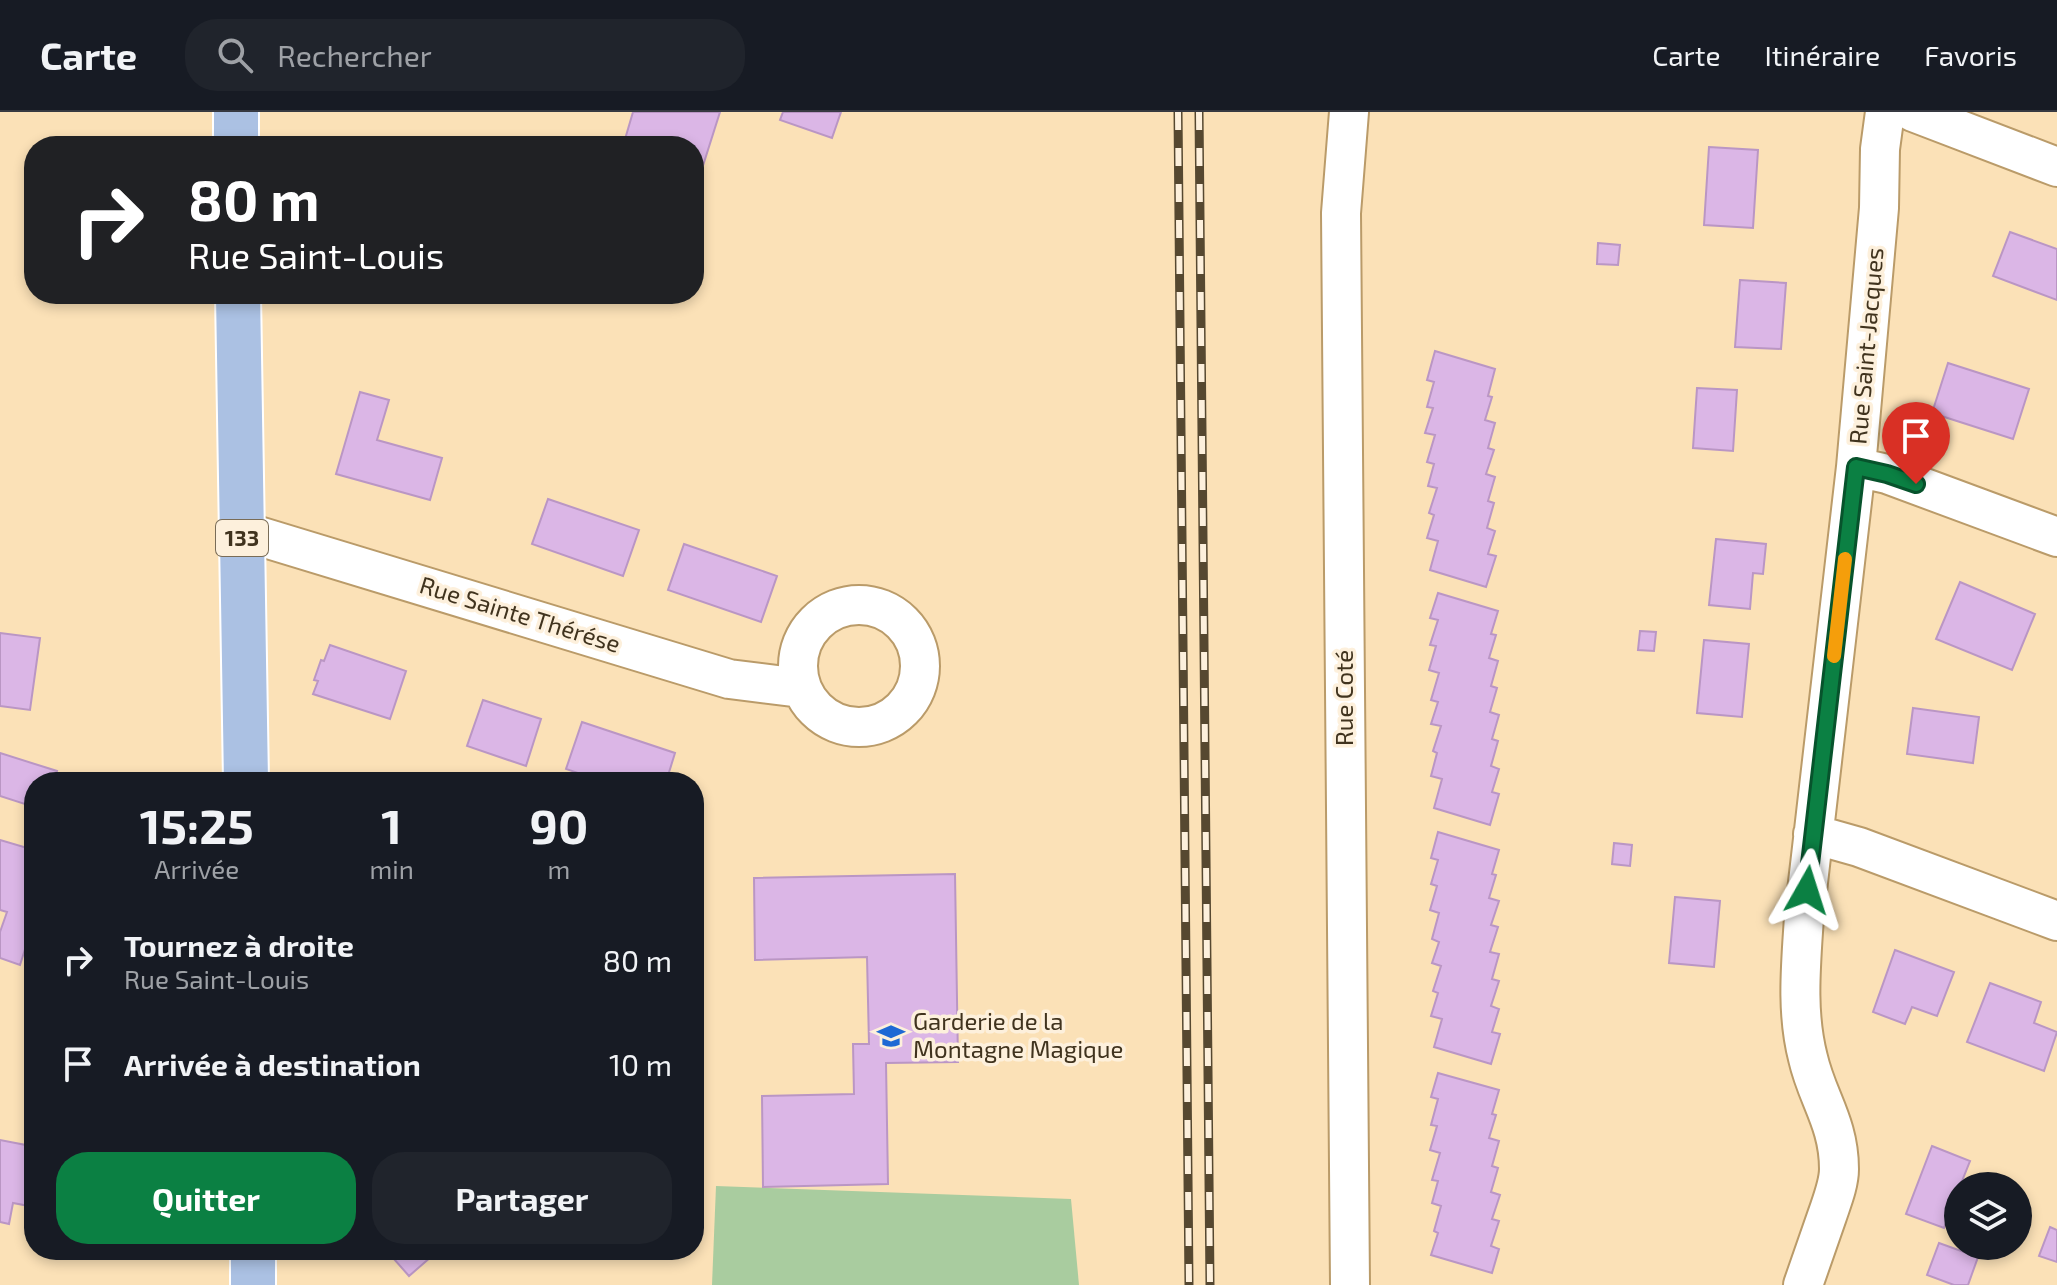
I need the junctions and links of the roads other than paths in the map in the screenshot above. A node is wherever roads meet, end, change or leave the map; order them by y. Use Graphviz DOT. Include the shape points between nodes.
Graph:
graph roads {
  1 [pos="236,112"];
  2 [pos="1349,112"];
  3 [pos="1885,112"];
  4 [pos="1913,112"];
  5 [pos="236,136"];
  6 [pos="2057,167"];
  7 [pos="238,304"];
  8 [pos="1856,467"];
  9 [pos="242,531"];
  10 [pos="2057,537"];
  11 [pos="801,688"];
  12 [pos="246,772"];
  13 [pos="1813,834"];
  14 [pos="2057,921"];
  15 [pos="253,1260"];
  16 [pos="253,1285"];
  17 [pos="1350,1285"];
  18 [pos="1803,1285"];
  1 -- 5 [label="main road"];
  2 -- 17 [label="street, Rue Coté" via="1341,213"];
  3 -- 8 [label="street, Rue Saint-Jacques"];
  4 -- 6 [label="street"];
  7 -- 9 [label="main road, 133"];
  8 -- 10 [label="street"];
  8 -- 13 [label="street, Rue Saint-Jacques"];
  9 -- 11 [label="street, Rue Sainte Thérése" via="729,679"];
  9 -- 12 [label="main road, 133"];
  13 -- 14 [label="street"];
  13 -- 18 [label="street, Rue Saint-Jacques" via="1801,1015 1809,1063 1832,1121 1839,1172"];
  15 -- 16 [label="main road"];
}
